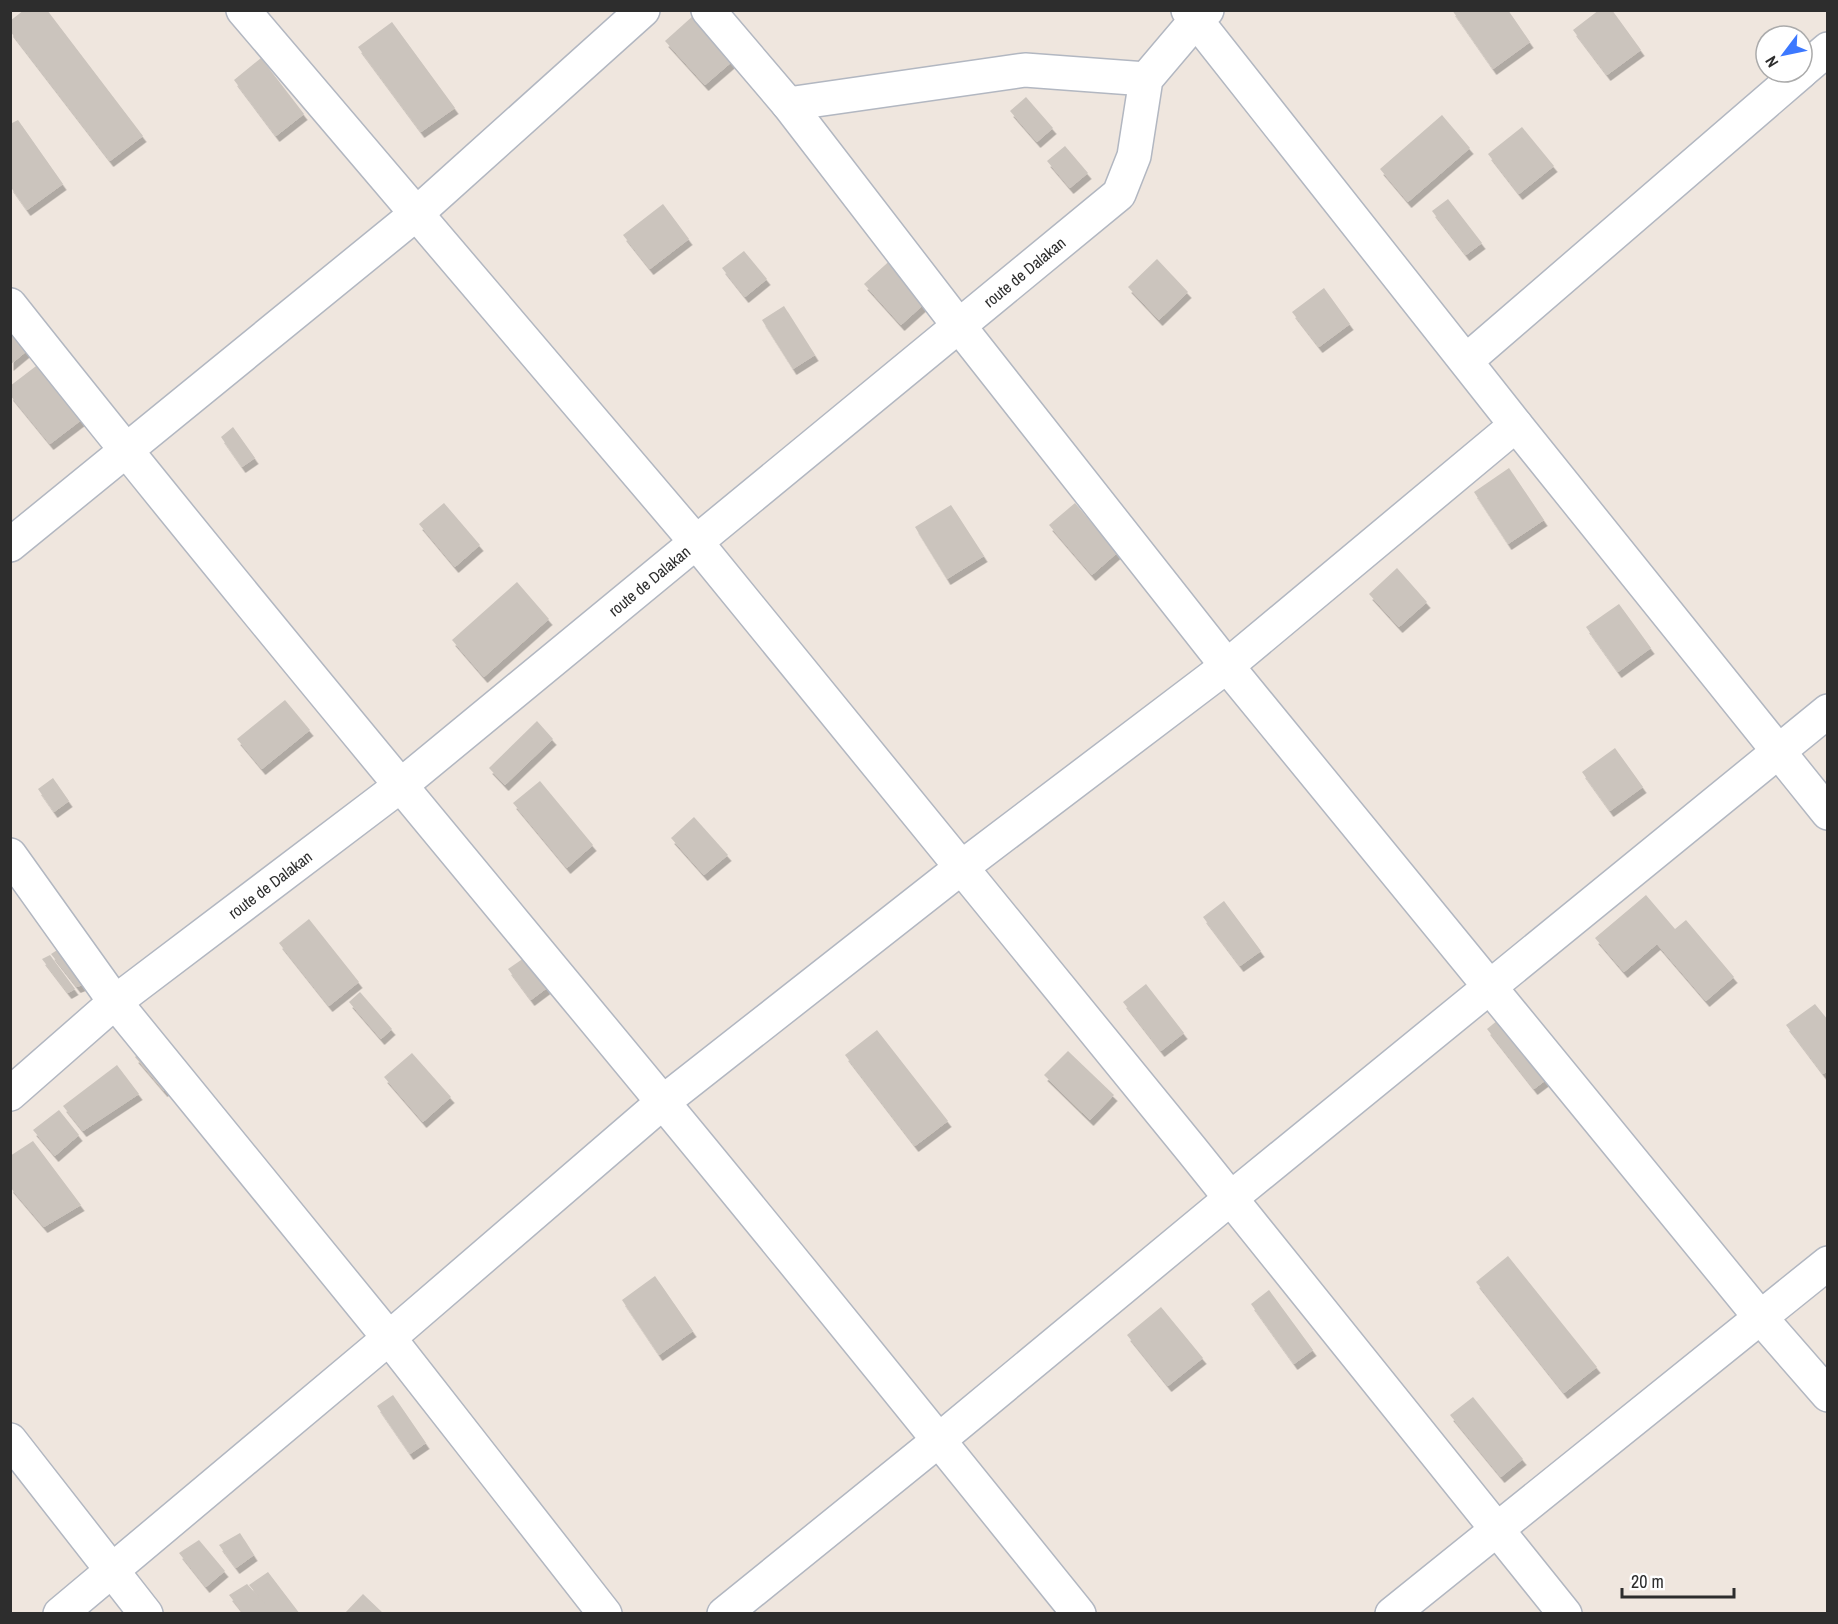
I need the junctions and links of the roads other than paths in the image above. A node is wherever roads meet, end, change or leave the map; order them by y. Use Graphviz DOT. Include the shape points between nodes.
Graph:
graph roads {
  1 [pos="243,10"];
  2 [pos="643,10"];
  3 [pos="708,10"];
  4 [pos="1197,14"];
  5 [pos="1827,49"];
  6 [pos="1814,60"];
  7 [pos="1146,79"];
  8 [pos="1786,84"];
  9 [pos="789,104"];
  10 [pos="416,214"];
  11 [pos="10,305"];
  12 [pos="959,326"];
  13 [pos="1466,362"];
  14 [pos="1516,425"];
  15 [pos="125,450"];
  16 [pos="696,542"];
  17 [pos="10,545"];
  18 [pos="1227,666"];
  19 [pos="1827,711"];
  20 [pos="1778,753"];
  21 [pos="400,786"];
  22 [pos="1827,813"];
  23 [pos="10,855"];
  24 [pos="962,867"];
  25 [pos="1490,987"];
  26 [pos="115,1002"];
  27 [pos="10,1094"];
  28 [pos="663,1102"];
  29 [pos="1231,1198"];
  30 [pos="1827,1263"];
  31 [pos="1760,1317"];
  32 [pos="389,1338"];
  33 [pos="1827,1395"];
  34 [pos="10,1440"];
  35 [pos="939,1440"];
  36 [pos="1497,1530"];
  37 [pos="111,1569"];
  38 [pos="60,1614"];
  39 [pos="146,1614"];
  40 [pos="606,1614"];
  41 [pos="724,1614"];
  42 [pos="1079,1614"];
  43 [pos="1392,1614"];
  44 [pos="1564,1614"];
  1 -- 10 [label="street"];
  2 -- 10 [label="street"];
  3 -- 9 [label="street"];
  4 -- 7 [label="street"];
  4 -- 13 [label="street"];
  5 -- 6 [label="street"];
  7 -- 9 [label="street" via="1025,69"];
  7 -- 12 [label="street, route de Dalakan" via="1134,156 1119,194"];
  8 -- 13 [label="street"];
  9 -- 12 [label="street"];
  10 -- 15 [label="street"];
  10 -- 16 [label="street"];
  11 -- 15 [label="street"];
  12 -- 16 [label="street, route de Dalakan"];
  12 -- 18 [label="street"];
  13 -- 14 [label="street"];
  14 -- 18 [label="street"];
  14 -- 20 [label="street"];
  15 -- 17 [label="street"];
  15 -- 21 [label="street"];
  16 -- 21 [label="street, route de Dalakan"];
  16 -- 24 [label="street"];
  18 -- 24 [label="street"];
  18 -- 25 [label="street"];
  19 -- 20 [label="street"];
  20 -- 22 [label="street"];
  20 -- 25 [label="street"];
  21 -- 26 [label="street, route de Dalakan"];
  21 -- 28 [label="street"];
  23 -- 26 [label="street"];
  24 -- 28 [label="street"];
  24 -- 29 [label="street"];
  25 -- 29 [label="street"];
  25 -- 31 [label="street"];
  26 -- 27 [label="street, route de Dalakan"];
  26 -- 32 [label="street"];
  28 -- 32 [label="street"];
  28 -- 35 [label="street"];
  29 -- 35 [label="street"];
  29 -- 36 [label="street"];
  30 -- 31 [label="street"];
  31 -- 33 [label="street"];
  31 -- 36 [label="street"];
  32 -- 37 [label="street"];
  32 -- 40 [label="street"];
  34 -- 37 [label="street"];
  35 -- 41 [label="street"];
  35 -- 42 [label="street"];
  36 -- 43 [label="street"];
  36 -- 44 [label="street"];
  37 -- 38 [label="street"];
  37 -- 39 [label="street"];
}
